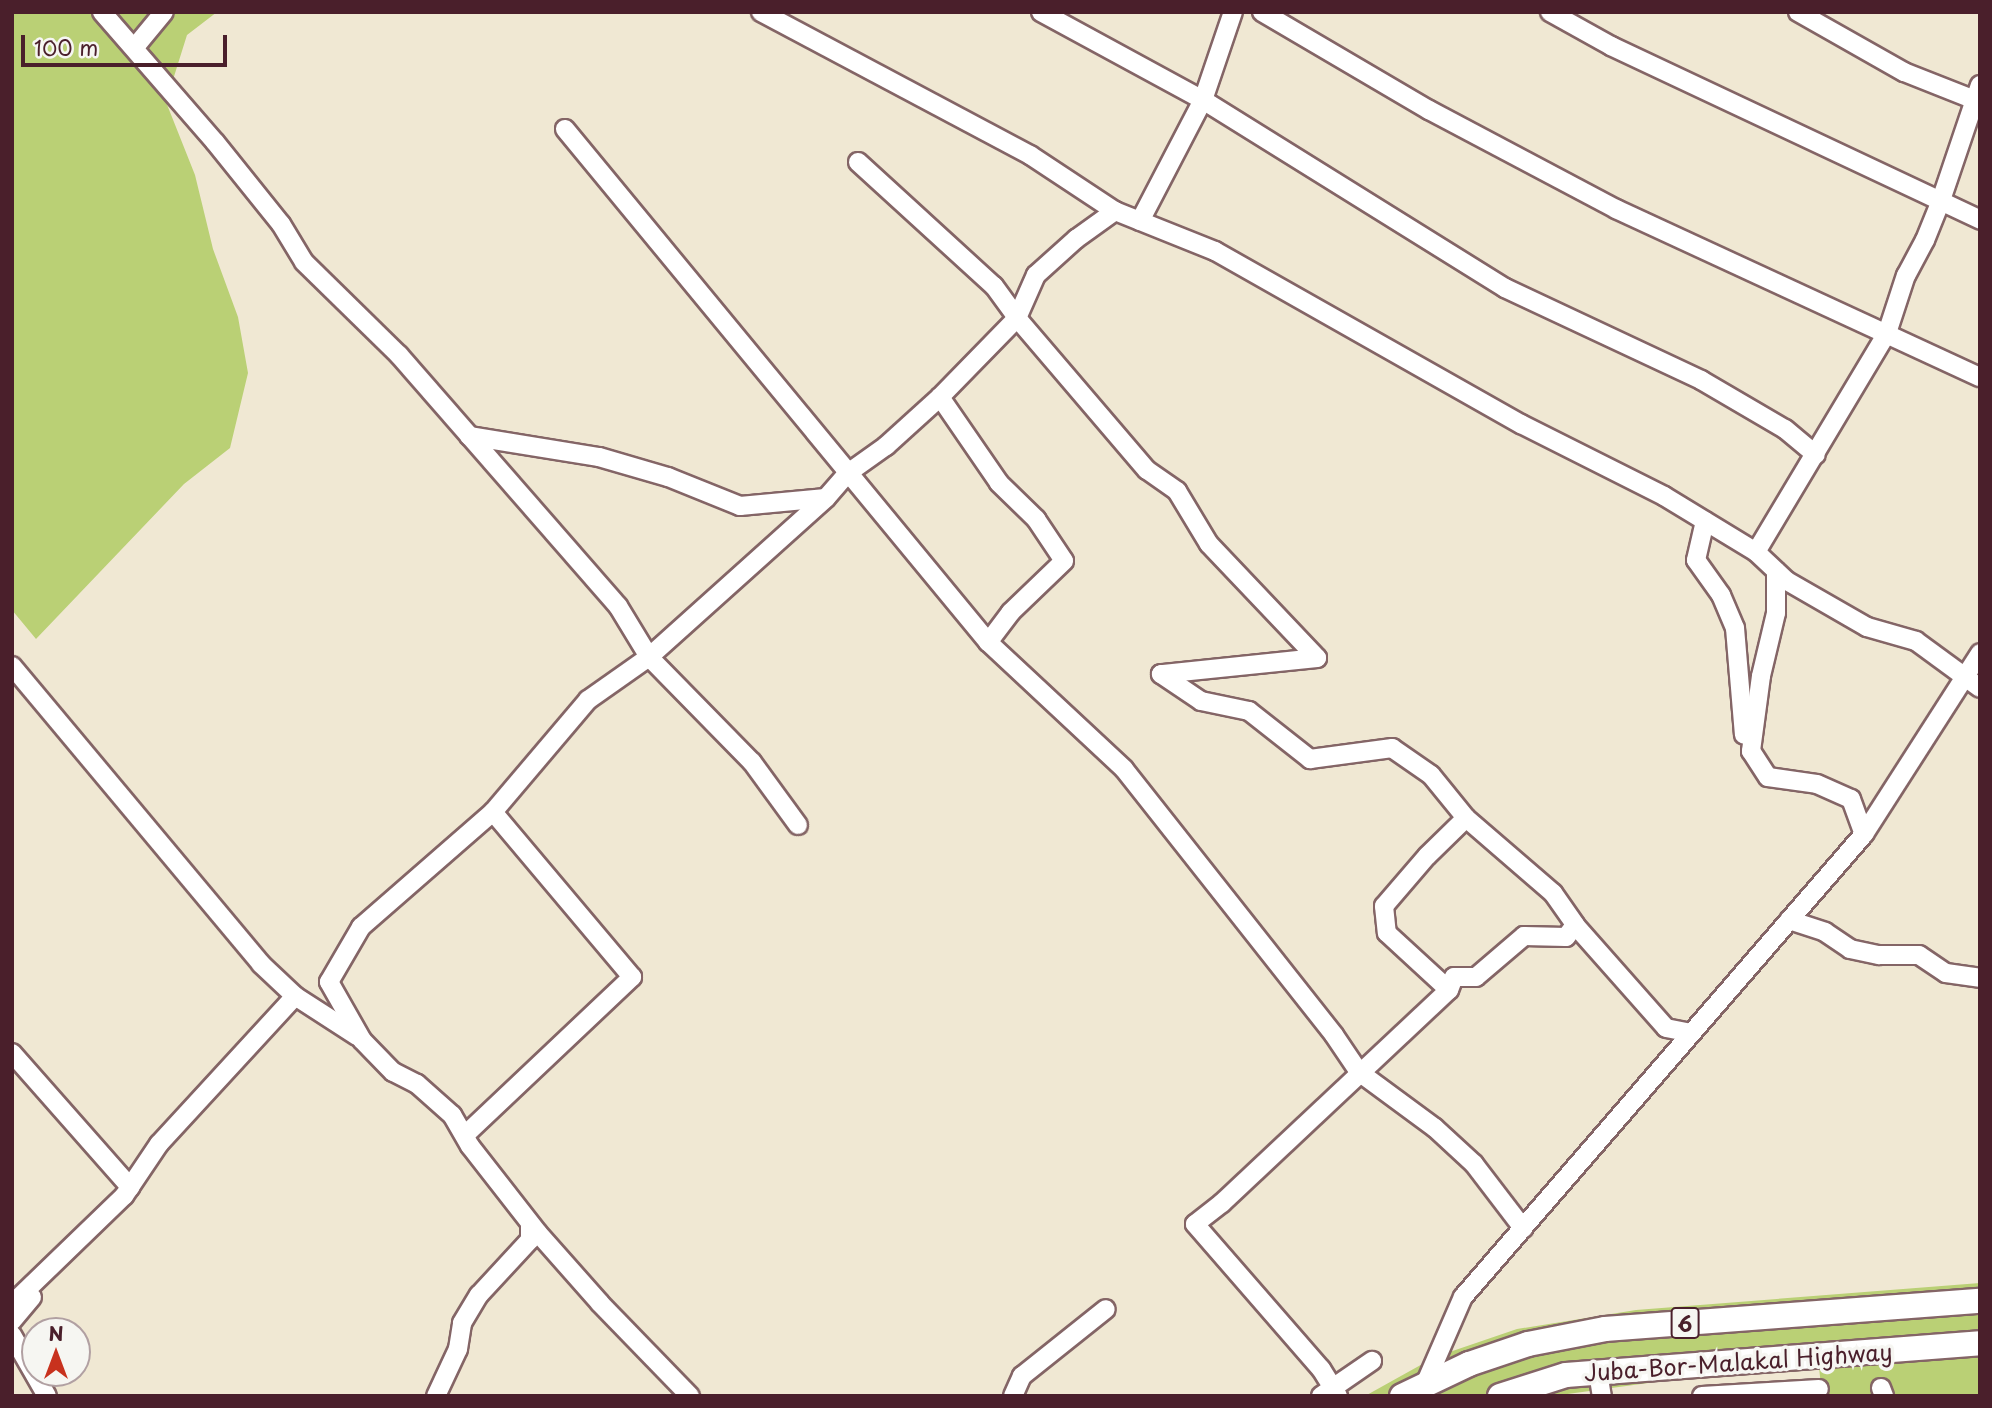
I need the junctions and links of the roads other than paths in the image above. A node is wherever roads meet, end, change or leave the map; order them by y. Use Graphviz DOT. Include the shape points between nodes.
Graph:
graph roads {
  1 [pos="102,12"];
  2 [pos="164,12"];
  3 [pos="761,12"];
  4 [pos="1041,12"];
  5 [pos="1233,12"];
  6 [pos="1262,12"];
  7 [pos="1550,12"];
  8 [pos="1798,12"];
  9 [pos="135,47"];
  10 [pos="1978,96"];
  11 [pos="1203,100"];
  12 [pos="565,129"];
  13 [pos="858,162"];
  14 [pos="1940,204"];
  15 [pos="1115,211"];
  16 [pos="1980,220"];
  17 [pos="1140,221"];
  18 [pos="1017,318"];
  19 [pos="1887,333"];
  20 [pos="1980,377"];
  21 [pos="940,397"];
  22 [pos="469,436"];
  23 [pos="1816,455"];
  24 [pos="848,473"];
  25 [pos="826,498"];
  26 [pos="1705,521"];
  27 [pos="1756,552"];
  28 [pos="1776,571"];
  29 [pos="988,642"];
  30 [pos="1980,653"];
  31 [pos="649,657"];
  32 [pos="12,666"];
  33 [pos="1973,682"];
  34 [pos="1751,751"];
  35 [pos="493,812"];
  36 [pos="1466,818"];
  37 [pos="798,825"];
  38 [pos="1864,834"];
  39 [pos="1789,920"];
  40 [pos="1575,925"];
  41 [pos="1980,978"];
  42 [pos="1449,990"];
  43 [pos="295,996"];
  44 [pos="1692,1033"];
  45 [pos="362,1040"];
  46 [pos="12,1053"];
  47 [pos="1359,1072"];
  48 [pos="465,1135"];
  49 [pos="146,1159"];
  50 [pos="130,1187"];
  51 [pos="530,1226"];
  52 [pos="1524,1228"];
  53 [pos="1980,1301"];
  54 [pos="12,1304"];
  55 [pos="1106,1309"];
  56 [pos="12,1321"];
  57 [pos="12,1335"];
  58 [pos="1980,1343"];
  59 [pos="1372,1361"];
  60 [pos="1426,1382"];
  61 [pos="1600,1384"];
  62 [pos="1819,1389"];
  63 [pos="47,1396"];
  64 [pos="436,1396"];
  65 [pos="690,1396"];
  66 [pos="1013,1396"];
  67 [pos="1321,1396"];
  68 [pos="1338,1396"];
  69 [pos="1402,1396"];
  70 [pos="1500,1396"];
  71 [pos="1702,1396"];
  1 -- 9 [label="street"];
  2 -- 9 [label="street"];
  3 -- 15 [label="street" via="1030,155"];
  4 -- 11 [label="street"];
  5 -- 11 [label="street"];
  6 -- 19 [label="street" via="1429,110 1616,208"];
  7 -- 14 [label="street" via="1611,46"];
  8 -- 10 [label="street" via="1904,72"];
  9 -- 22 [label="street" via="281,224 304,262 399,355"];
  10 -- 14 [label="street"];
  11 -- 17 [label="street"];
  11 -- 23 [label="street" via="1506,288 1701,380 1785,429"];
  12 -- 24 [label="street"];
  13 -- 18 [label="street" via="994,286"];
  14 -- 16 [label="street"];
  14 -- 19 [label="street" via="1906,275"];
  15 -- 17 [label="street"];
  15 -- 18 [label="street" via="1036,275"];
  17 -- 26 [label="street" via="1214,251 1521,424"];
  18 -- 21 [label="street"];
  18 -- 36 [label="street" via="1147,470 1177,491 1209,544 1317,658 1161,674 1201,701 1249,711 1310,759 1392,748 1431,775"];
  19 -- 20 [label="street"];
  19 -- 23 [label="street"];
  21 -- 24 [label="street"];
  21 -- 29 [label="street" via="999,483 1035,519 1064,561 1011,612"];
  22 -- 25 [label="street" via="599,457 668,477 740,506"];
  22 -- 31 [label="street" via="618,606"];
  23 -- 27 [label="street"];
  24 -- 25 [label="street"];
  24 -- 29 [label="street"];
  25 -- 31 [label="street"];
  26 -- 27 [label="street"];
  26 -- 34 [label="street" via="1696,560 1721,595 1735,628 1744,739"];
  27 -- 28 [label="street"];
  28 -- 33 [label="street" via="1867,627 1916,641"];
  28 -- 34 [label="street" via="1776,613 1761,676"];
  29 -- 47 [label="street" via="1124,769"];
  30 -- 33 [label="street"];
  31 -- 35 [label="street" via="588,700"];
  31 -- 37 [label="street" via="752,762"];
  32 -- 43 [label="street" via="261,964"];
  33 -- 38 [label="street"];
  34 -- 38 [label="street" via="1768,777 1817,784 1851,799"];
  35 -- 45 [label="street" via="361,927 335,971 329,982"];
  35 -- 48 [label="street" via="632,978"];
  36 -- 40 [label="street" via="1553,894"];
  36 -- 42 [label="street" via="1384,906 1387,933"];
  38 -- 39 [label="street"];
  39 -- 41 [label="street" via="1825,932 1850,948 1879,956 1919,955 1946,973"];
  39 -- 44 [label="street"];
  40 -- 42 [label="street" via="1566,937 1524,936 1476,976 1454,977"];
  40 -- 44 [label="street" via="1666,1028"];
  42 -- 47 [label="street" via="1403,1037"];
  43 -- 45 [label="street"];
  43 -- 50 [label="street" via="159,1144"];
  44 -- 52 [label="street"];
  45 -- 48 [label="street" via="393,1072 417,1084 452,1115"];
  46 -- 50 [label="street"];
  47 -- 52 [label="street" via="1435,1128 1474,1164"];
  47 -- 68 [label="street" via="1195,1224 1321,1369"];
  48 -- 65 [label="street" via="538,1233"];
  49 -- 56 [label="street"];
  50 -- 54 [label="street"];
  51 -- 64 [label="street" via="530,1240 479,1295 462,1323 458,1349"];
  52 -- 60 [label="street" via="1463,1297"];
  53 -- 60 [label="highway, Juba-Bor-Malakal Highway / 6" via="1605,1329 1528,1344"];
  55 -- 66 [label="street" via="1022,1376"];
  57 -- 63 [label="street"];
  58 -- 61 [label="highway, Juba-Bor-Malakal Highway / 6"];
  59 -- 67 [label="street"];
  60 -- 69 [label="highway, Juba-Bor-Malakal Highway / 6"];
  61 -- 70 [label="highway, Juba-Bor-Malakal Highway / 6" via="1566,1376"];
  62 -- 71 [label="street"];
}
